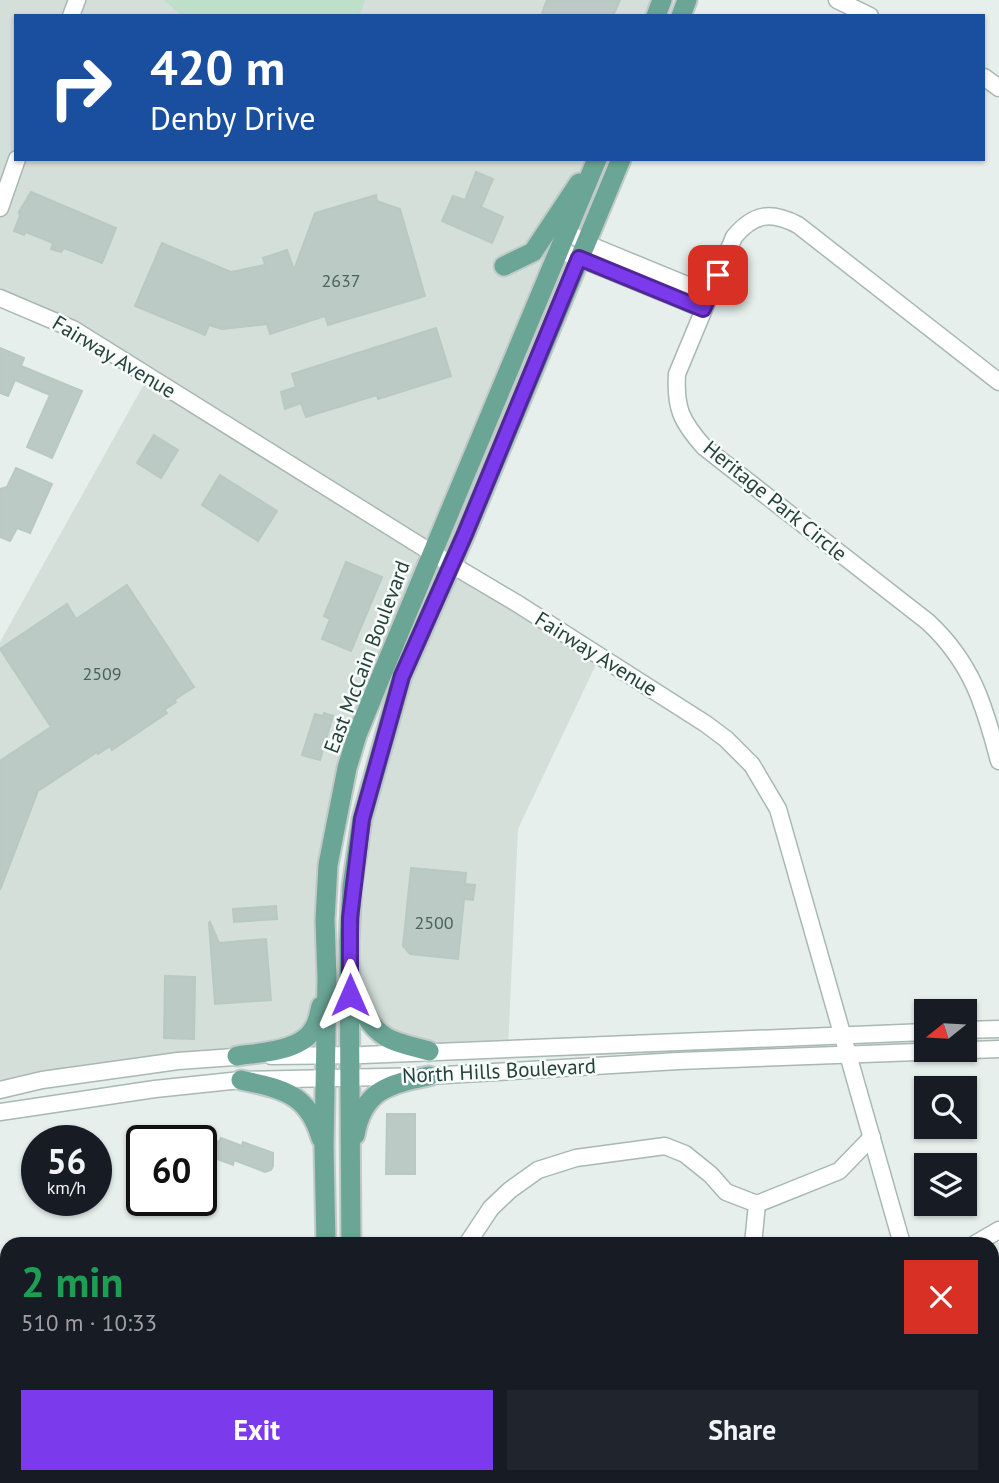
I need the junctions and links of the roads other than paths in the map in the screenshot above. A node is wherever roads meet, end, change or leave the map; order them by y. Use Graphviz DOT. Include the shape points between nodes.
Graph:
graph roads {
  1 [pos="837,0"];
  2 [pos="866,14"];
  3 [pos="17,161"];
  4 [pos="595,161"];
  5 [pos="595,161"];
  6 [pos="620,161"];
  7 [pos="0,208"];
  8 [pos="563,241"];
  9 [pos="583,250"];
  10 [pos="504,266"];
  11 [pos="709,293"];
  12 [pos="0,298"];
  13 [pos="703,309"];
  14 [pos="999,382"];
  15 [pos="432,553"];
  16 [pos="451,565"];
  17 [pos="999,761"];
  18 [pos="350,972"];
  19 [pos="327,978"];
  20 [pos="999,1029"];
  21 [pos="977,1030"];
  22 [pos="914,1032"];
  23 [pos="843,1035"];
  24 [pos="999,1049"];
  25 [pos="429,1051"];
  26 [pos="326,1055"];
  27 [pos="350,1055"];
  28 [pos="848,1055"];
  29 [pos="237,1056"];
  30 [pos="350,1076"];
  31 [pos="429,1076"];
  32 [pos="327,1077"];
  33 [pos="241,1080"];
  34 [pos="0,1090"];
  35 [pos="0,1112"];
  36 [pos="872,1138"];
  37 [pos="324,1147"];
  38 [pos="351,1156"];
  39 [pos="757,1204"];
  40 [pos="326,1237"];
  41 [pos="351,1237"];
  42 [pos="472,1237"];
  43 [pos="754,1237"];
  44 [pos="900,1237"];
  1 -- 2 [label="street"];
  3 -- 7 [label="street"];
  4 -- 8 [label="main road, East McCain Boulevard"];
  5 -- 10 [label="main road" via="533,252"];
  6 -- 9 [label="main road, East McCain Boulevard"];
  8 -- 9 [label="street"];
  8 -- 15 [label="main road, East McCain Boulevard"];
  9 -- 11 [label="street"];
  9 -- 13 [label="street"];
  9 -- 16 [label="main road, East McCain Boulevard"];
  11 -- 13 [label="street, Heritage Park Circle"];
  11 -- 14 [label="street, Heritage Park Circle" via="743,226 762,216 782,217"];
  12 -- 15 [label="street, Fairway Avenue" via="73,329"];
  13 -- 17 [label="street, Heritage Park Circle" via="677,374 678,407 686,426 713,454 946,639 970,672"];
  15 -- 16 [label="street, Fairway Avenue"];
  15 -- 19 [label="main road, East McCain Boulevard" via="357,735 348,768 328,865"];
  16 -- 18 [label="main road, East McCain Boulevard" via="402,676 362,816 352,897"];
  16 -- 23 [label="street, Fairway Avenue" via="706,723 752,765 778,809"];
  18 -- 25 [label="main road" via="357,1002 373,1025 386,1037"];
  18 -- 27 [label="main road, East McCain Boulevard"];
  19 -- 26 [label="main road, East McCain Boulevard"];
  19 -- 29 [label="main road" via="315,1027 306,1038 287,1047"];
  20 -- 21 [label="street"];
  22 -- 23 [label="street, North Hills Boulevard"];
  23 -- 25 [label="street, North Hills Boulevard"];
  23 -- 28 [label="street, Fairway Avenue"];
  24 -- 28 [label="street, North Hills Boulevard"];
  25 -- 27 [label="street, North Hills Boulevard"];
  26 -- 27 [label="street, North Hills Boulevard"];
  26 -- 29 [label="street, North Hills Boulevard"];
  26 -- 32 [label="main road, East McCain Boulevard"];
  27 -- 30 [label="main road, East McCain Boulevard"];
  28 -- 31 [label="street, North Hills Boulevard"];
  28 -- 36 [label="street, Fairway Avenue"];
  29 -- 34 [label="street, North Hills Boulevard" via="42,1080"];
  30 -- 31 [label="street, North Hills Boulevard"];
  30 -- 32 [label="street, North Hills Boulevard"];
  30 -- 38 [label="main road, East McCain Boulevard"];
  31 -- 38 [label="main road" via="395,1083 375,1094 362,1111"];
  32 -- 33 [label="street, North Hills Boulevard"];
  32 -- 37 [label="main road, East McCain Boulevard"];
  33 -- 35 [label="street, North Hills Boulevard"];
  33 -- 37 [label="main road" via="299,1098 318,1127"];
  36 -- 39 [label="street" via="839,1171"];
  36 -- 44 [label="street, Fairway Avenue"];
  37 -- 40 [label="main road, East McCain Boulevard"];
  38 -- 41 [label="main road, East McCain Boulevard"];
  39 -- 42 [label="street" via="726,1192 685,1154 664,1146 576,1158 538,1170 491,1208"];
  39 -- 43 [label="street"];
}
